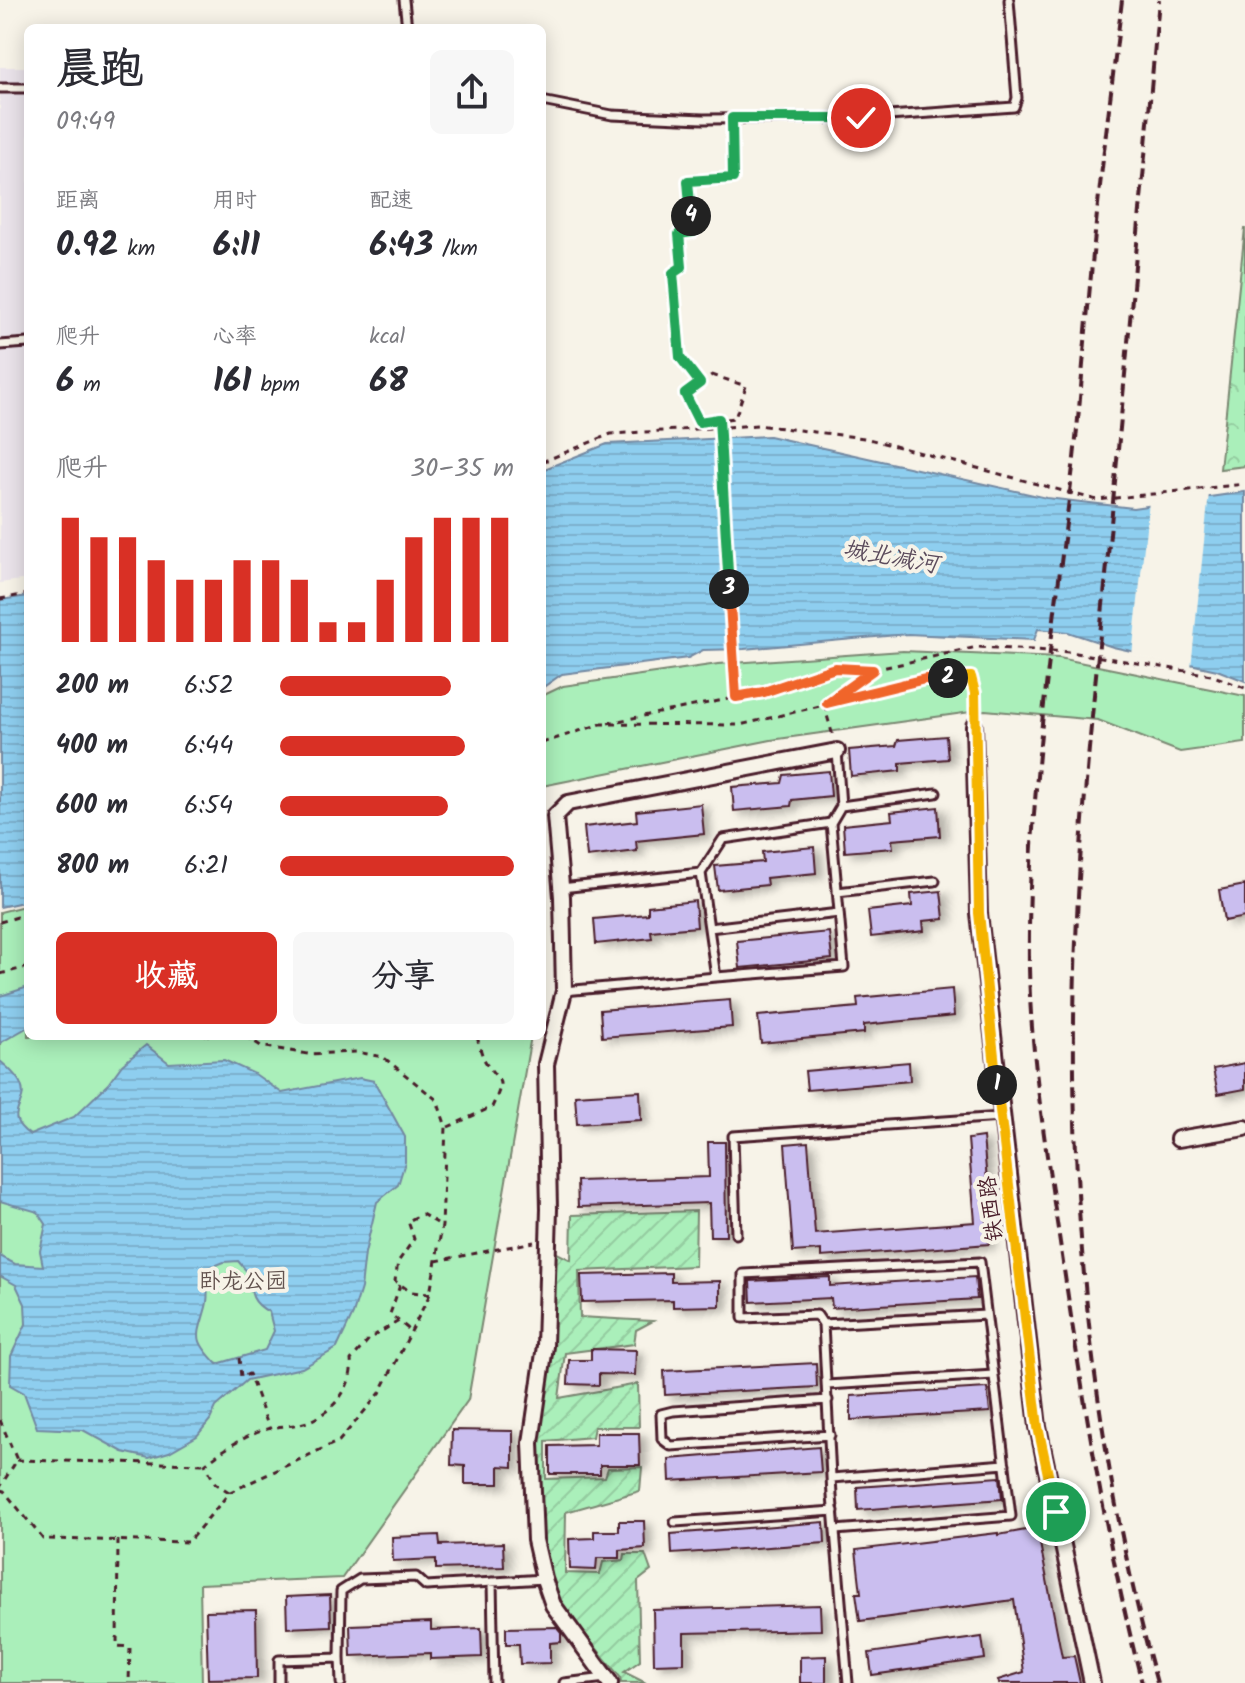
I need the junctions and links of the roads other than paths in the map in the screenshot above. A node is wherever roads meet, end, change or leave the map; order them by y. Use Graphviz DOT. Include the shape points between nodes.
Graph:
graph roads {
  1 [pos="404,0"];
  2 [pos="1009,0"];
  3 [pos="407,24"];
  4 [pos="0,88"];
  5 [pos="24,88"];
  6 [pos="546,102"];
  7 [pos="24,343"];
  8 [pos="0,345"];
  9 [pos="974,726"];
  10 [pos="837,751"];
  11 [pos="936,793"];
  12 [pos="841,806"];
  13 [pos="831,823"];
  14 [pos="701,873"];
  15 [pos="935,881"];
  16 [pos="561,888"];
  17 [pos="837,892"];
  18 [pos="839,913"];
  19 [pos="709,928"];
  20 [pos="716,977"];
  21 [pos="564,991"];
  22 [pos="1001,1117"];
  23 [pos="1245,1128"];
  24 [pos="1178,1139"];
  25 [pos="736,1234"];
  26 [pos="986,1315"];
  27 [pos="823,1324"];
  28 [pos="994,1375"];
  29 [pos="827,1385"];
  30 [pos="828,1400"];
  31 [pos="830,1435"];
  32 [pos="1005,1464"];
  33 [pos="832,1478"];
  34 [pos="834,1511"];
  35 [pos="675,1522"];
  36 [pos="835,1530"];
  37 [pos="544,1579"];
  38 [pos="492,1582"];
  39 [pos="340,1658"];
  40 [pos="609,1680"];
  41 [pos="279,1683"];
  42 [pos="341,1683"];
  43 [pos="494,1683"];
  44 [pos="564,1683"];
  45 [pos="848,1683"];
  46 [pos="1092,1683"];
  1 -- 3 [label="lane"];
  2 -- 6 [label="lane" via="1014,107 861,118 732,118 612,115"];
  4 -- 5 [label="lane"];
  7 -- 8 [label="lane"];
  9 -- 22 [label="street, 铁西路" via="979,913"];
  10 -- 12 [label="lane"];
  10 -- 16 [label="street" via="568,803 555,816"];
  11 -- 12 [label="lane"];
  12 -- 13 [label="lane"];
  13 -- 14 [label="lane" via="723,839"];
  13 -- 17 [label="lane"];
  14 -- 16 [label="lane"];
  14 -- 19 [label="lane"];
  15 -- 17 [label="lane"];
  16 -- 21 [label="street"];
  17 -- 18 [label="lane"];
  18 -- 19 [label="lane"];
  18 -- 20 [label="lane" via="844,967"];
  19 -- 20 [label="lane"];
  20 -- 21 [label="lane"];
  21 -- 37 [label="street" via="546,1064 545,1346 531,1443 535,1540"];
  22 -- 25 [label="lane" via="733,1136"];
  22 -- 46 [label="street, 铁西路" via="1038,1427"];
  23 -- 24 [label="street"];
  26 -- 27 [label="lane"];
  26 -- 27 [label="lane" via="980,1262 743,1274 743,1318 817,1315"];
  26 -- 28 [label="lane"];
  27 -- 29 [label="lane"];
  28 -- 29 [label="lane"];
  28 -- 32 [label="lane"];
  29 -- 30 [label="lane"];
  30 -- 31 [label="lane"];
  30 -- 31 [label="lane" via="673,1411 661,1414 662,1439 671,1446"];
  31 -- 33 [label="lane"];
  32 -- 33 [label="lane"];
  32 -- 36 [label="lane" via="1011,1516"];
  33 -- 34 [label="lane"];
  34 -- 35 [label="lane"];
  34 -- 36 [label="lane"];
  36 -- 45 [label="lane"];
  37 -- 38 [label="lane"];
  37 -- 40 [label="street" via="553,1605"];
  38 -- 39 [label="lane" via="426,1586 416,1577 360,1579 341,1591"];
  38 -- 43 [label="lane"];
  39 -- 41 [label="lane" via="279,1660"];
  39 -- 42 [label="lane"];
  40 -- 44 [label="lane"];
}
